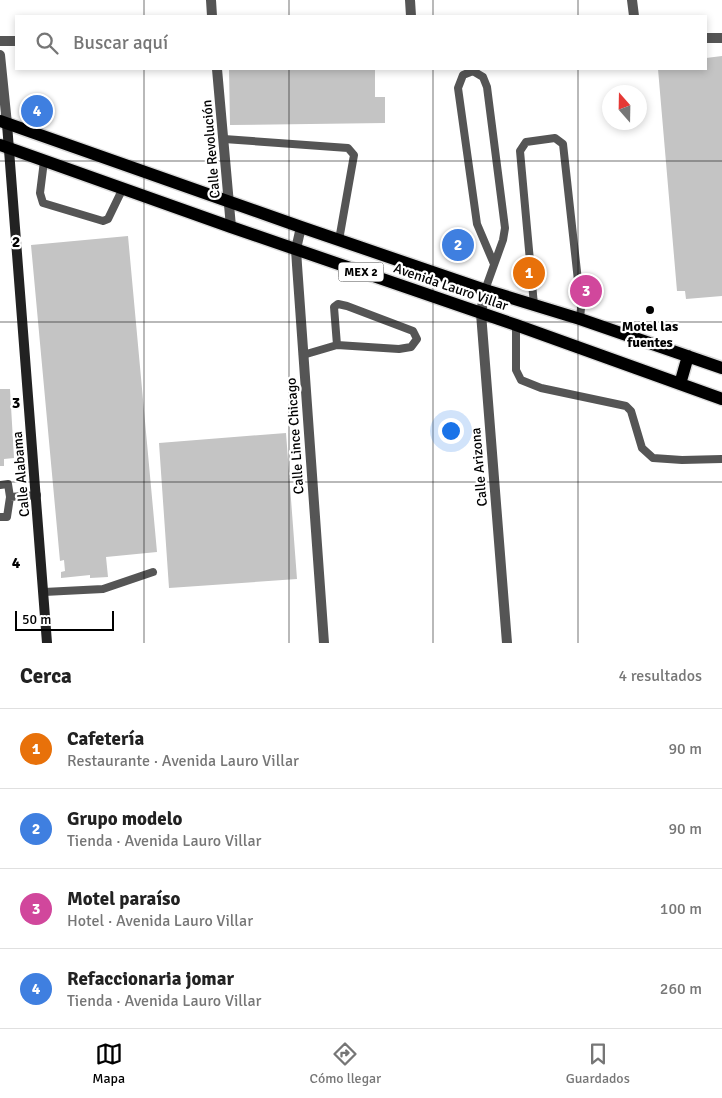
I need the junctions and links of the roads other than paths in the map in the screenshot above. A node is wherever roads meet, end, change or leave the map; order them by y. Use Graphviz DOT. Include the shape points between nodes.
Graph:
graph roads {
  1 [pos="210,0"];
  2 [pos="410,0"];
  3 [pos="632,0"];
  4 [pos="212,15"];
  5 [pos="411,15"];
  6 [pos="634,15"];
  7 [pos="707,38"];
  8 [pos="722,38"];
  9 [pos="0,41"];
  10 [pos="15,41"];
  11 [pos="0,55"];
  12 [pos="217,70"];
  13 [pos="4,123"];
  14 [pos="224,139"];
  15 [pos="4,146"];
  16 [pos="44,161"];
  17 [pos="123,188"];
  18 [pos="230,203"];
  19 [pos="232,227"];
  20 [pos="301,227"];
  21 [pos="339,240"];
  22 [pos="296,250"];
  23 [pos="494,264"];
  24 [pos="485,290"];
  25 [pos="534,305"];
  26 [pos="481,313"];
  27 [pos="580,318"];
  28 [pos="516,325"];
  29 [pos="337,345"];
  30 [pos="303,355"];
  31 [pos="688,356"];
  32 [pos="722,368"];
  33 [pos="680,384"];
  34 [pos="722,399"];
  35 [pos="722,459"];
  36 [pos="0,485"];
  37 [pos="36,495"];
  38 [pos="10,496"];
  39 [pos="0,518"];
  40 [pos="153,572"];
  41 [pos="44,592"];
  42 [pos="47,643"];
  43 [pos="324,643"];
  44 [pos="507,643"];
  1 -- 4 [label="street"];
  2 -- 5 [label="street"];
  3 -- 6 [label="street"];
  7 -- 8 [label="street"];
  9 -- 10 [label="street"];
  11 -- 13 [label="street"];
  12 -- 14 [label="street, Calle Revolución"];
  13 -- 15 [label="main road, Calle Alabama"];
  13 -- 18 [label="main road, Avenida Lauro Villar / MEX 2"];
  14 -- 18 [label="street, Calle Revolución"];
  14 -- 21 [label="lane" via="348,148 354,155"];
  15 -- 16 [label="main road, Avenida Lauro Villar / MEX 2"];
  15 -- 37 [label="main road, Calle Alabama"];
  16 -- 17 [label="main road, Avenida Lauro Villar / MEX 2"];
  16 -- 17 [label="lane" via="40,193 44,203 103,221 108,219"];
  17 -- 19 [label="main road, Avenida Lauro Villar / MEX 2"];
  18 -- 19 [label="street, Calle Revolución"];
  18 -- 20 [label="main road, Avenida Lauro Villar / MEX 2"];
  19 -- 22 [label="main road, Avenida Lauro Villar / MEX 2"];
  20 -- 21 [label="main road, Avenida Lauro Villar / MEX 2"];
  20 -- 22 [label="street, Calle Lince Chicago"];
  21 -- 24 [label="main road, Avenida Lauro Villar / MEX 2"];
  22 -- 26 [label="main road, Avenida Lauro Villar / MEX 2"];
  22 -- 30 [label="street, Calle Lince Chicago"];
  23 -- 23 [label="lane" via="504,228 487,87 483,77 473,71 463,75 458,88 477,224"];
  23 -- 24 [label="lane"];
  24 -- 25 [label="main road, Avenida Lauro Villar / MEX 2"];
  24 -- 26 [label="street, Calle Arizona"];
  25 -- 27 [label="main road, Avenida Lauro Villar / MEX 2"];
  25 -- 27 [label="lane" via="520,152 526,142 555,138 563,144"];
  26 -- 28 [label="main road, Avenida Lauro Villar / MEX 2"];
  26 -- 44 [label="street, Calle Arizona"];
  27 -- 31 [label="main road, Avenida Lauro Villar / MEX 2"];
  28 -- 33 [label="main road, Avenida Lauro Villar / MEX 2"];
  28 -- 35 [label="lane" via="516,370 521,380 541,388 626,406 631,411 642,448 654,458"];
  29 -- 29 [label="lane" via="399,349 411,347 417,340 413,331 338,304 334,307"];
  29 -- 30 [label="lane"];
  30 -- 43 [label="street, Calle Lince Chicago"];
  31 -- 32 [label="main road, Avenida Lauro Villar / MEX 2"];
  31 -- 33 [label="main road"];
  33 -- 34 [label="main road, Avenida Lauro Villar / MEX 2"];
  36 -- 38 [label="lane" via="8,484"];
  37 -- 38 [label="lane"];
  37 -- 41 [label="main road, Calle Alabama"];
  38 -- 39 [label="lane" via="7,517"];
  40 -- 41 [label="lane" via="103,589"];
  41 -- 42 [label="main road, Calle Alabama"];
}
